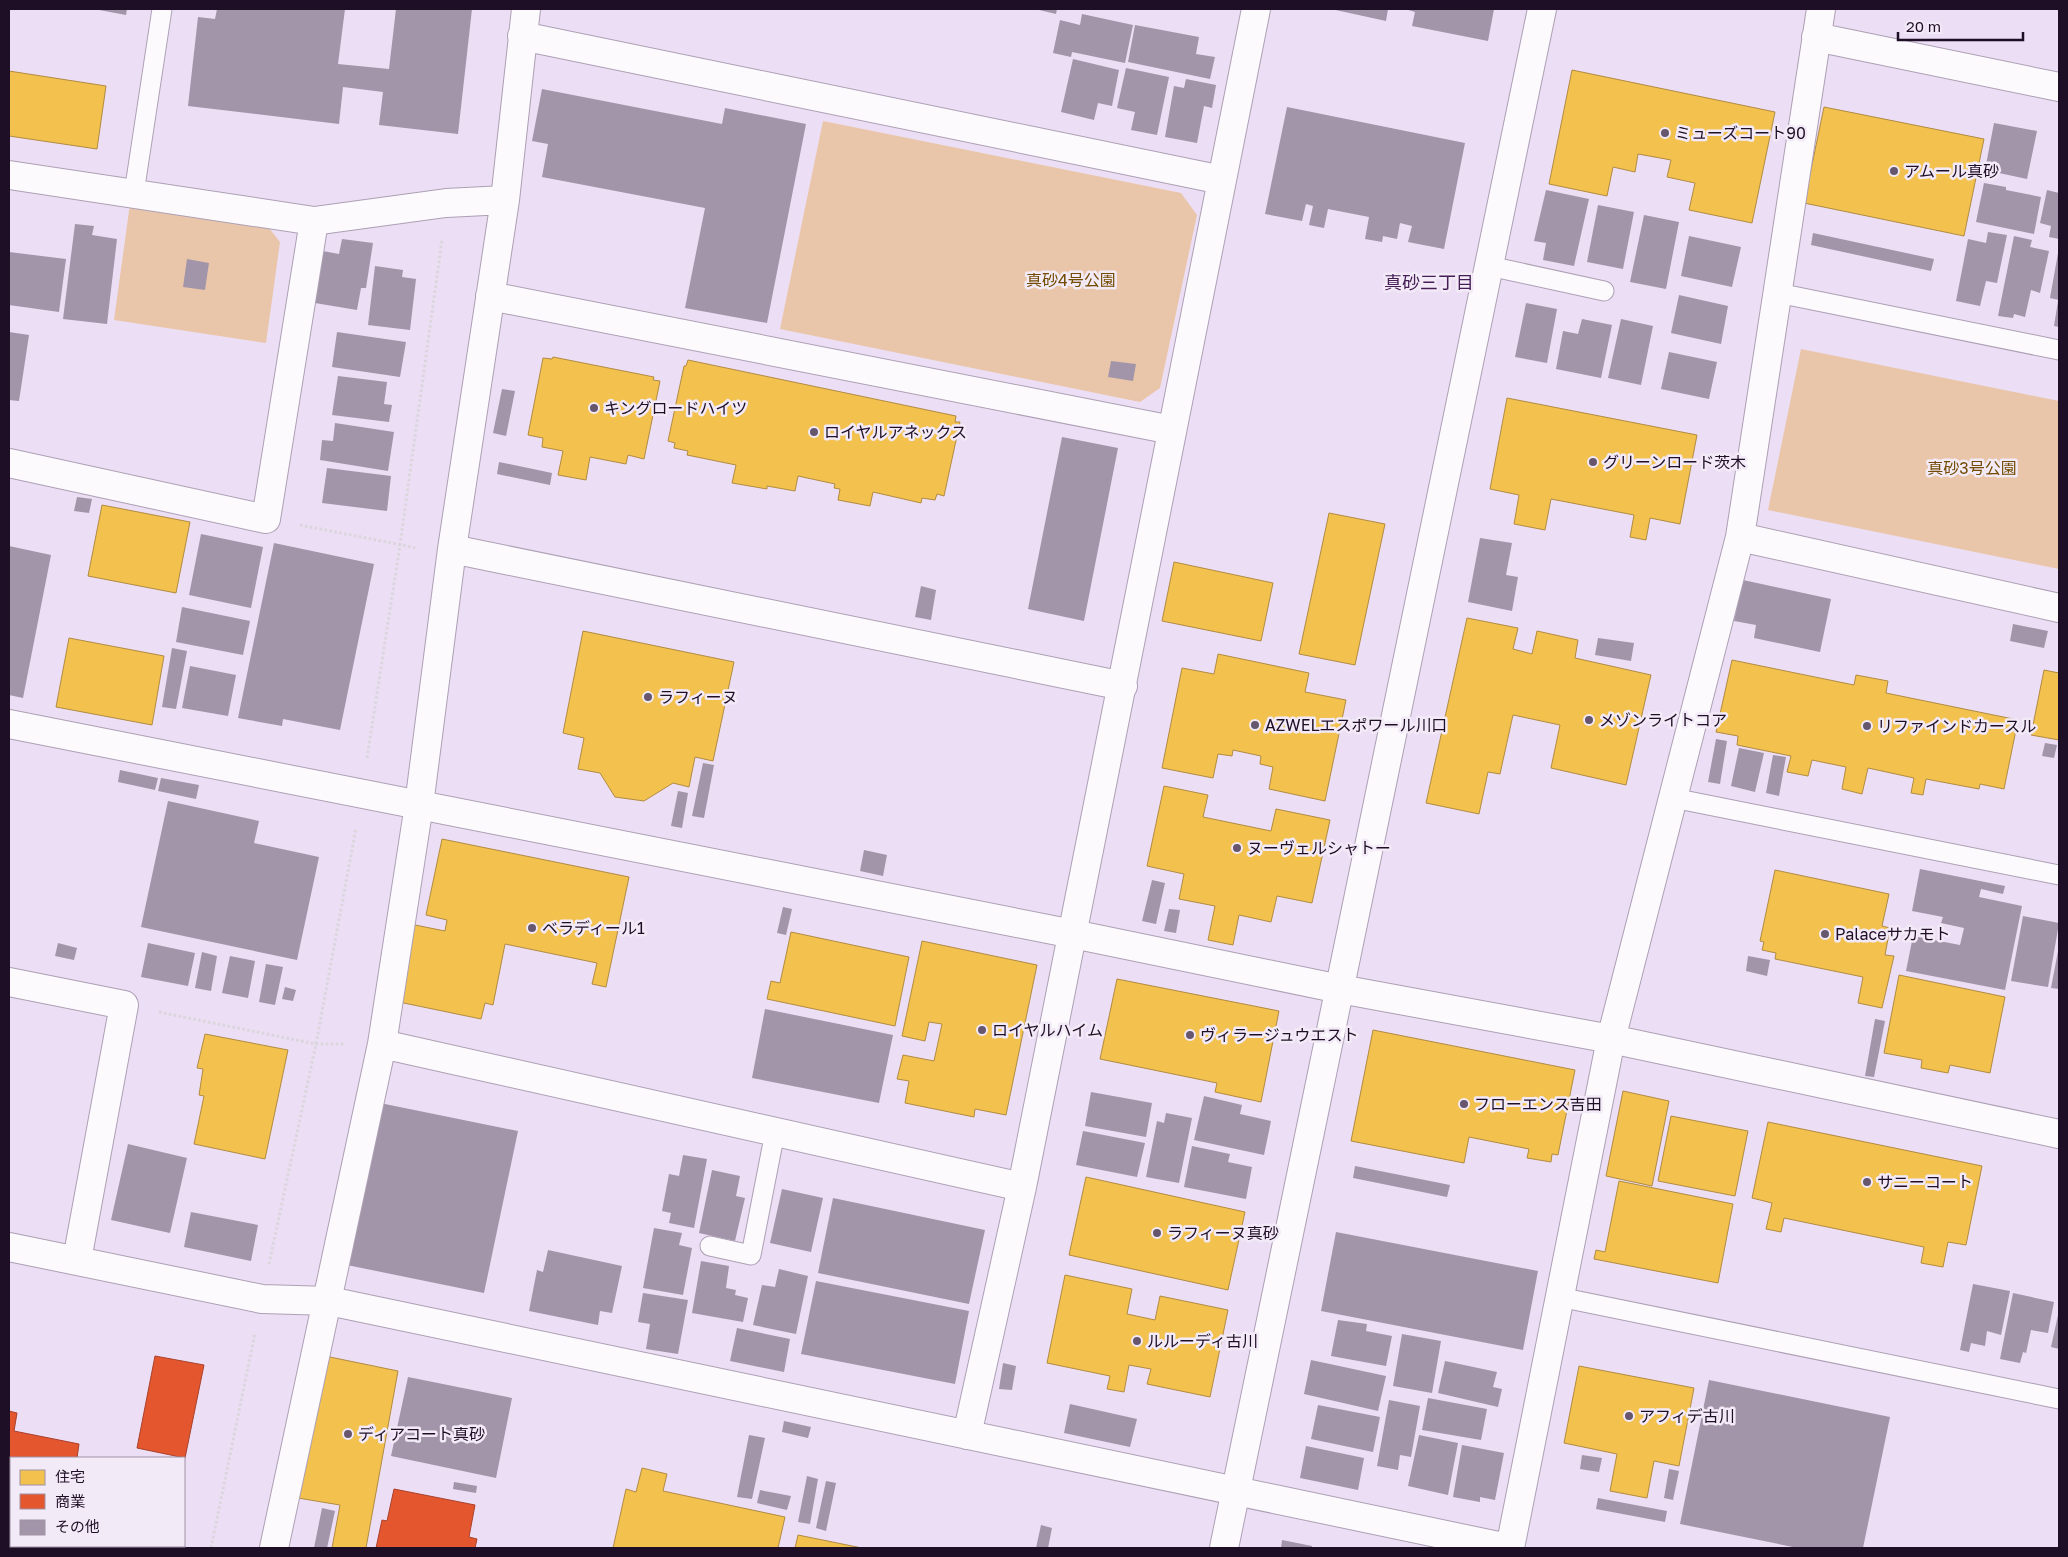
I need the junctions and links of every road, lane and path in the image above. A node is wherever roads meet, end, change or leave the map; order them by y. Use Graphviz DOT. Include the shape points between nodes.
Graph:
graph roads {
  1 [pos="162,9"];
  2 [pos="526,9"];
  3 [pos="1256,9"];
  4 [pos="1542,9"];
  5 [pos="1821,9"];
  6 [pos="522,36"];
  7 [pos="1816,37"];
  8 [pos="2059,87"];
  9 [pos="9,175"];
  10 [pos="1222,180"];
  11 [pos="134,193"];
  12 [pos="505,200"];
  13 [pos="446,203"];
  14 [pos="314,221"];
  15 [pos="1489,266"];
  16 [pos="1604,291"];
  17 [pos="1778,293"];
  18 [pos="490,296"];
  19 [pos="2059,350"];
  20 [pos="1172,430"];
  21 [pos="9,463"];
  22 [pos="266,519"];
  23 [pos="1740,537"];
  24 [pos="400,545"];
  25 [pos="452,549"];
  26 [pos="2059,608"];
  27 [pos="1123,686"];
  28 [pos="9,724"];
  29 [pos="362,793"];
  30 [pos="1673,798"];
  31 [pos="418,805"];
  32 [pos="2059,875"];
  33 [pos="1073,934"];
  34 [pos="9,982"];
  35 [pos="1340,989"];
  36 [pos="124,1005"];
  37 [pos="1611,1039"];
  38 [pos="316,1044"];
  39 [pos="382,1044"];
  40 [pos="775,1132"];
  41 [pos="2059,1134"];
  42 [pos="1022,1188"];
  43 [pos="710,1246"];
  44 [pos="9,1247"];
  45 [pos="77,1260"];
  46 [pos="1559,1297"];
  47 [pos="262,1299"];
  48 [pos="329,1301"];
  49 [pos="2059,1399"];
  50 [pos="967,1435"];
  51 [pos="1234,1491"];
  52 [pos="211,1548"];
  53 [pos="274,1548"];
  54 [pos="1224,1548"];
  55 [pos="1509,1548"];
  1 -- 11 [label="lane"];
  2 -- 6 [label="street"];
  3 -- 10 [label="street"];
  4 -- 15 [label="street"];
  5 -- 7 [label="street"];
  6 -- 10 [label="street"];
  6 -- 12 [label="street"];
  7 -- 8 [label="street"];
  7 -- 17 [label="street"];
  9 -- 11 [label="street"];
  10 -- 20 [label="street"];
  11 -- 14 [label="street"];
  12 -- 13 [label="street"];
  12 -- 18 [label="street"];
  13 -- 14 [label="street"];
  13 -- 24 [label="path"];
  14 -- 22 [label="street"];
  15 -- 16 [label="lane"];
  15 -- 35 [label="street"];
  17 -- 19 [label="lane"];
  17 -- 23 [label="street"];
  18 -- 20 [label="street"];
  18 -- 25 [label="street"];
  20 -- 27 [label="street"];
  21 -- 22 [label="street"];
  22 -- 24 [label="path"];
  23 -- 26 [label="street"];
  23 -- 30 [label="street"];
  24 -- 25 [label="path" via="430,550"];
  24 -- 29 [label="path"];
  25 -- 27 [label="street"];
  25 -- 31 [label="street"];
  27 -- 33 [label="street"];
  28 -- 29 [label="street"];
  29 -- 31 [label="street"];
  29 -- 38 [label="path"];
  30 -- 32 [label="lane"];
  30 -- 37 [label="street"];
  31 -- 33 [label="street"];
  31 -- 39 [label="street"];
  33 -- 35 [label="street"];
  33 -- 42 [label="street"];
  34 -- 36 [label="street"];
  35 -- 37 [label="street"];
  35 -- 51 [label="street"];
  36 -- 38 [label="path"];
  36 -- 45 [label="street"];
  37 -- 41 [label="street"];
  37 -- 46 [label="street"];
  38 -- 39 [label="path"];
  38 -- 47 [label="path"];
  39 -- 40 [label="street"];
  39 -- 48 [label="street"];
  40 -- 42 [label="street"];
  40 -- 43 [label="lane" via="751,1255"];
  42 -- 50 [label="street"];
  44 -- 45 [label="street"];
  45 -- 47 [label="street"];
  46 -- 49 [label="lane"];
  46 -- 55 [label="street"];
  47 -- 48 [label="street"];
  47 -- 52 [label="path"];
  48 -- 50 [label="street"];
  48 -- 53 [label="street"];
  50 -- 51 [label="street"];
  51 -- 54 [label="street"];
  51 -- 55 [label="street"];
}
